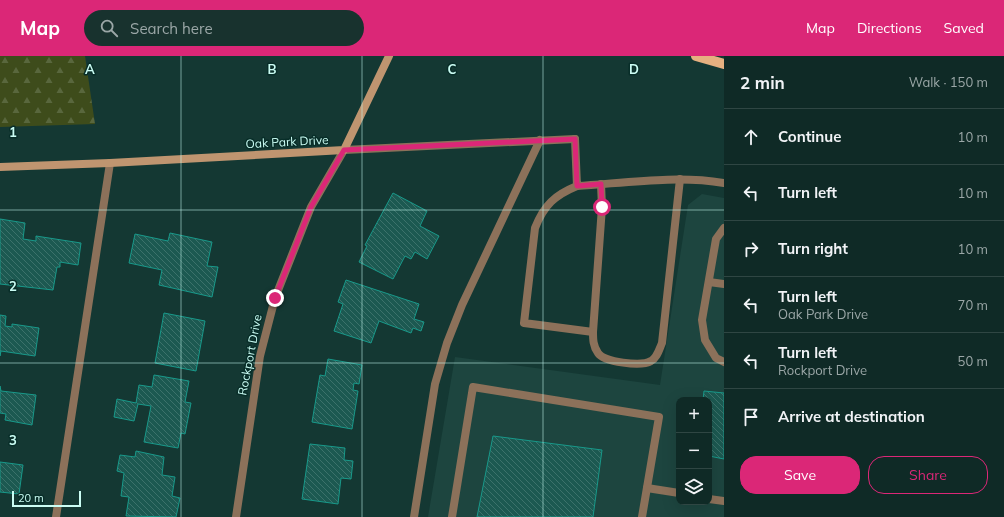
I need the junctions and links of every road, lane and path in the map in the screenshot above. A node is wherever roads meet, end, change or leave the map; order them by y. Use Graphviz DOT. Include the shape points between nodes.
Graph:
graph roads {
  1 [pos="389,56"];
  2 [pos="696,56"];
  3 [pos="724,64"];
  4 [pos="540,140"];
  5 [pos="344,150"];
  6 [pos="110,164"];
  7 [pos="0,167"];
  8 [pos="680,179"];
  9 [pos="724,183"];
  10 [pos="601,184"];
  11 [pos="577,186"];
  12 [pos="724,228"];
  13 [pos="709,282"];
  14 [pos="724,284"];
  15 [pos="592,332"];
  16 [pos="724,362"];
  17 [pos="647,488"];
  18 [pos="676,493"];
  19 [pos="712,499"];
  20 [pos="724,501"];
  21 [pos="56,517"];
  22 [pos="236,517"];
  23 [pos="414,517"];
  24 [pos="452,517"];
  25 [pos="642,517"];
  1 -- 5 [label="street, Rockport Drive"];
  2 -- 3 [label="main road"];
  4 -- 5 [label="street, Oak Park Drive"];
  4 -- 11 [label="street, Oak Park Drive" via="575,139"];
  4 -- 23 [label="street" via="462,305 447,343 435,384"];
  5 -- 6 [label="street, Oak Park Drive"];
  5 -- 22 [label="street, Rockport Drive" via="311,207 275,298 260,356"];
  6 -- 7 [label="street, Oak Park Drive"];
  6 -- 21 [label="street"];
  8 -- 9 [label="street"];
  8 -- 10 [label="street"];
  8 -- 15 [label="street" via="662,343 657,355 651,362 639,364 606,359 598,354"];
  10 -- 11 [label="street"];
  10 -- 15 [label="street" via="602,207"];
  11 -- 15 [label="street" via="563,192 540,213 535,228 524,323"];
  12 -- 13 [label="street" via="716,239"];
  13 -- 14 [label="street"];
  13 -- 16 [label="street" via="702,320 705,340 716,358"];
  17 -- 18 [label="street"];
  17 -- 24 [label="street" via="659,417 473,387"];
  17 -- 25 [label="street"];
  19 -- 20 [label="street"];
}
